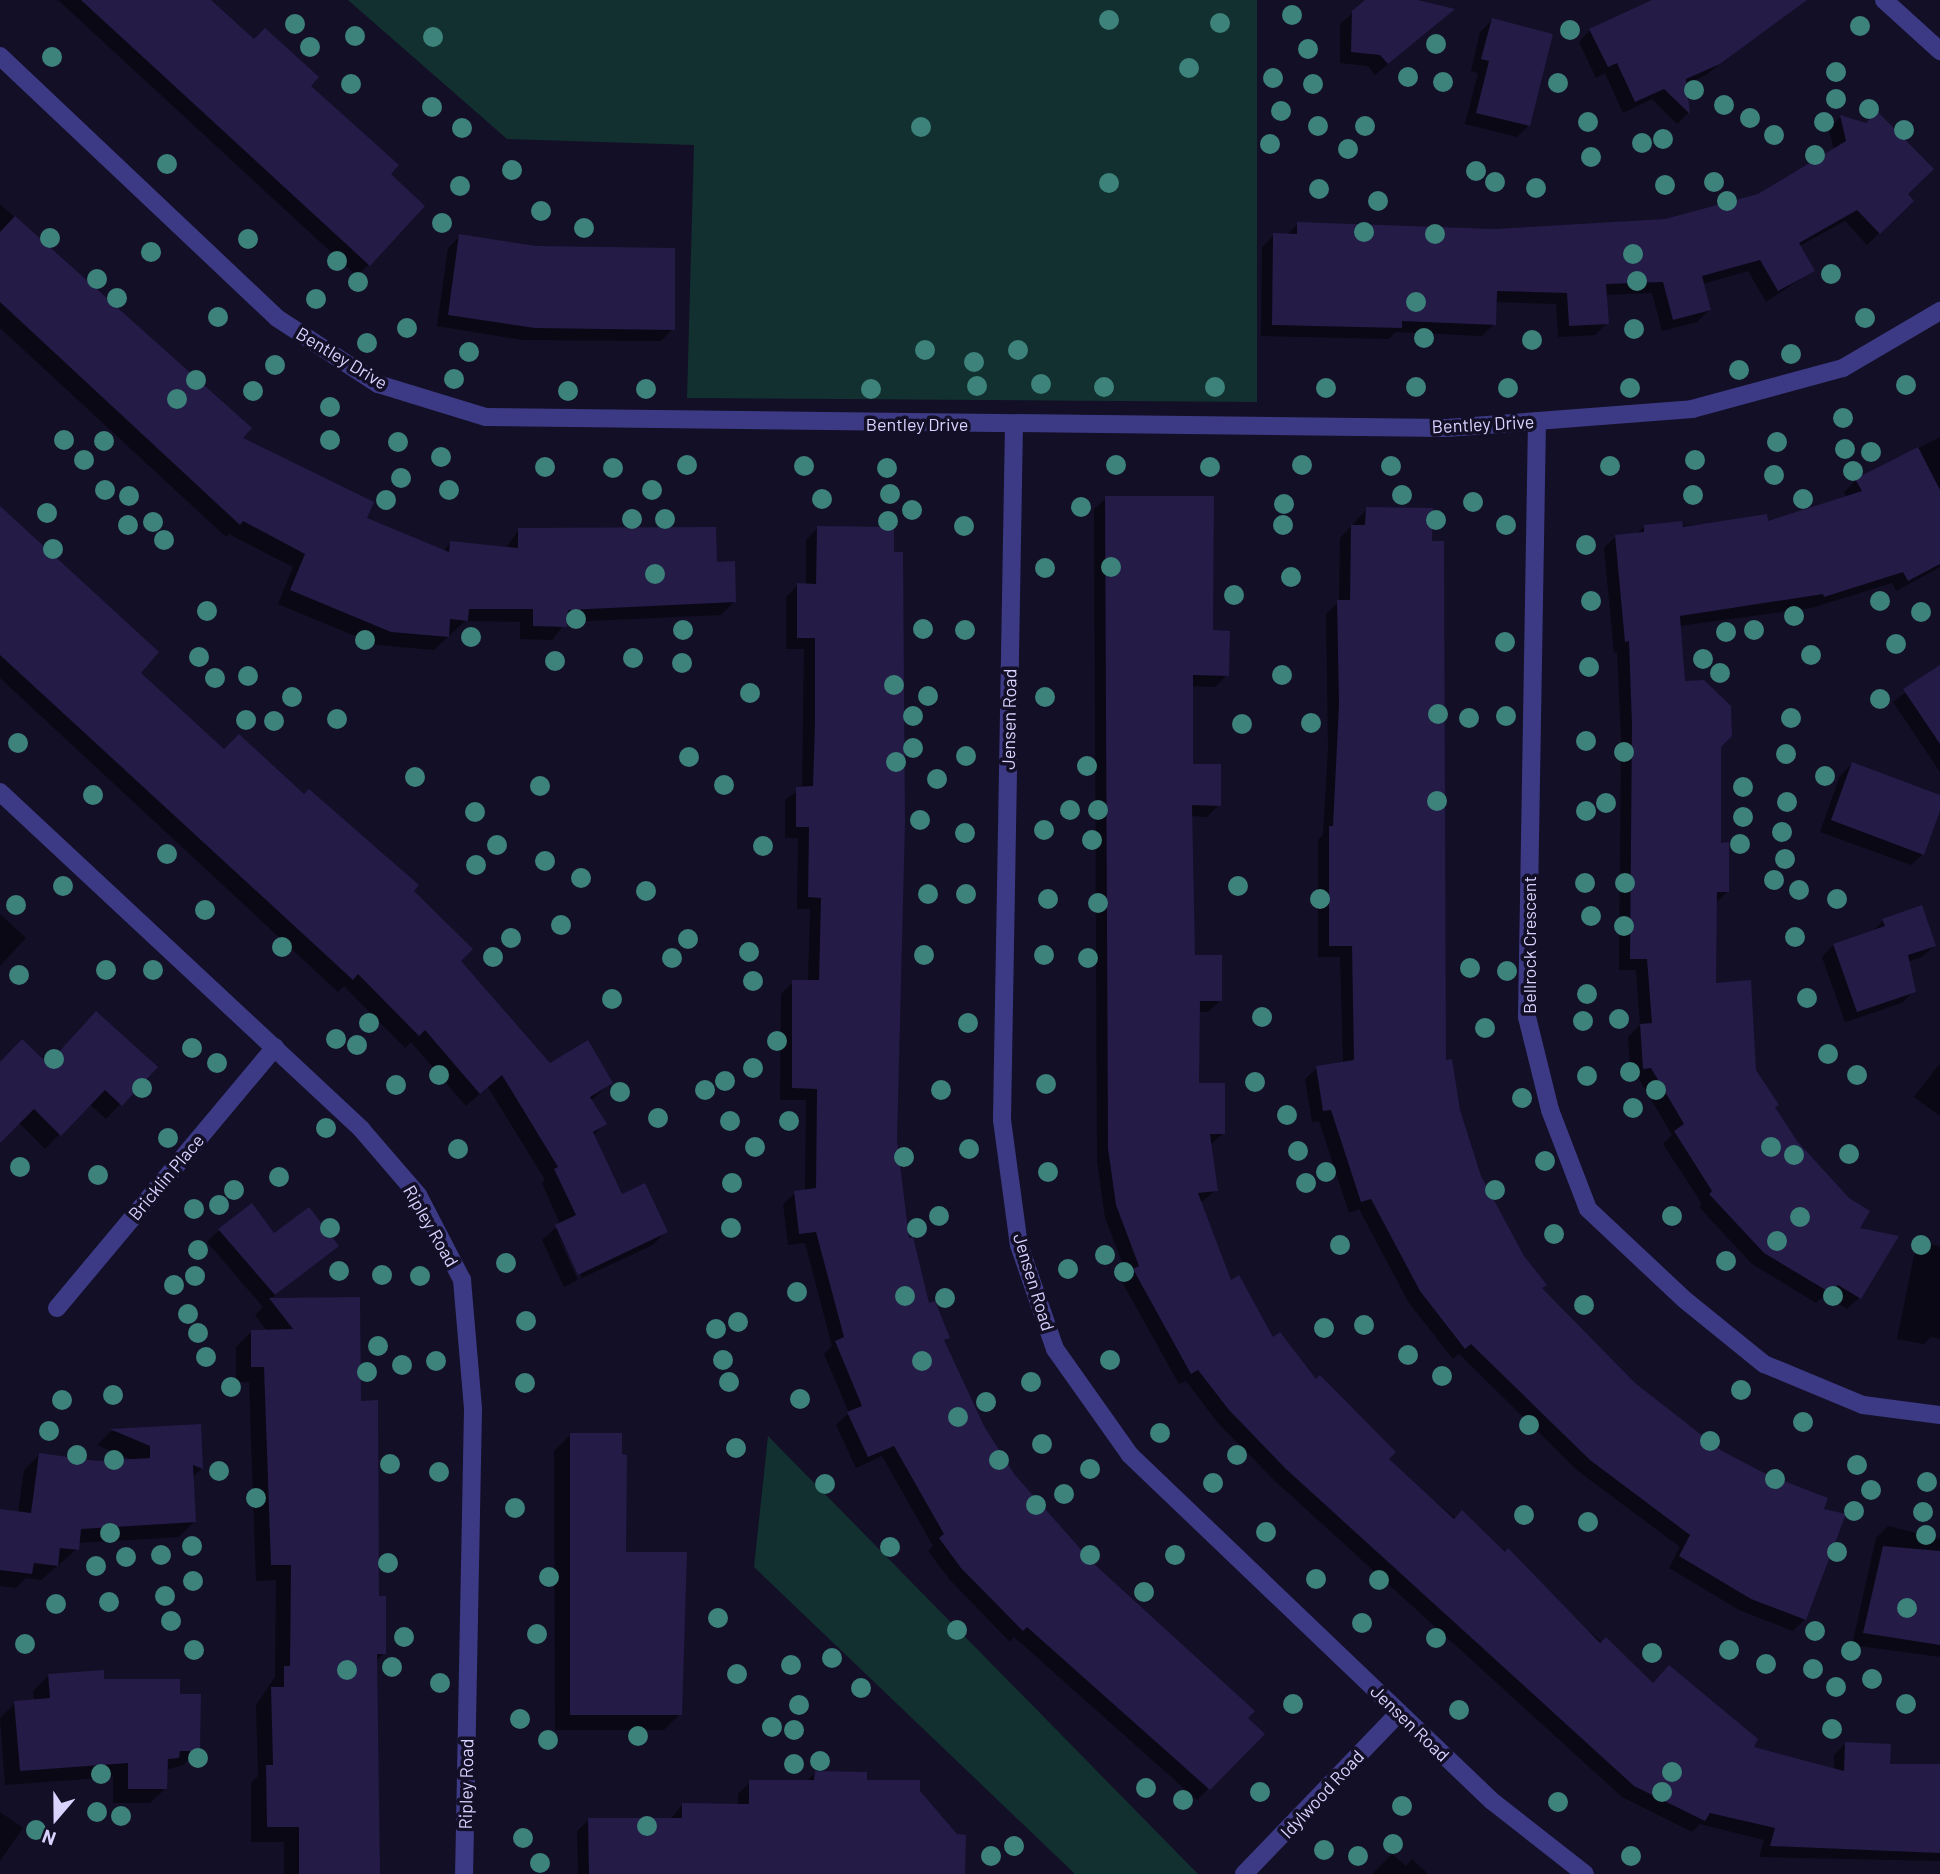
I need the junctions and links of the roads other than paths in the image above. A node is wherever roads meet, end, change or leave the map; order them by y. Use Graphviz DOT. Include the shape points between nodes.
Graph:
graph roads {
  1 [pos="1884,0"];
  2 [pos="1940,51"];
  3 [pos="0,56"];
  4 [pos="1940,310"];
  5 [pos="1537,421"];
  6 [pos="1014,424"];
  7 [pos="0,792"];
  8 [pos="275,1047"];
  9 [pos="57,1308"];
  10 [pos="1940,1415"];
  11 [pos="1399,1713"];
  12 [pos="464,1874"];
  13 [pos="1244,1874"];
  14 [pos="1585,1874"];
  1 -- 2 [label="street"];
  3 -- 6 [label="street, Bentley Drive" via="277,318 378,384 485,417"];
  4 -- 5 [label="street, Bentley Drive" via="1923,325 1843,369 1692,409"];
  5 -- 6 [label="street, Bentley Drive" via="1447,428"];
  5 -- 10 [label="street, Bellrock Crescent" via="1527,1017 1550,1110 1588,1209 1685,1300 1764,1364 1863,1405"];
  6 -- 11 [label="street, Jensen Road" via="1002,1120 1019,1245 1055,1349 1130,1455"];
  7 -- 8 [label="street, Ripley Road"];
  8 -- 9 [label="street, Bricklin Place"];
  8 -- 12 [label="street, Ripley Road" via="362,1130 418,1195 461,1280 473,1409"];
  11 -- 13 [label="street, Idylwood Road"];
  11 -- 14 [label="street, Jensen Road" via="1492,1801"];
}
